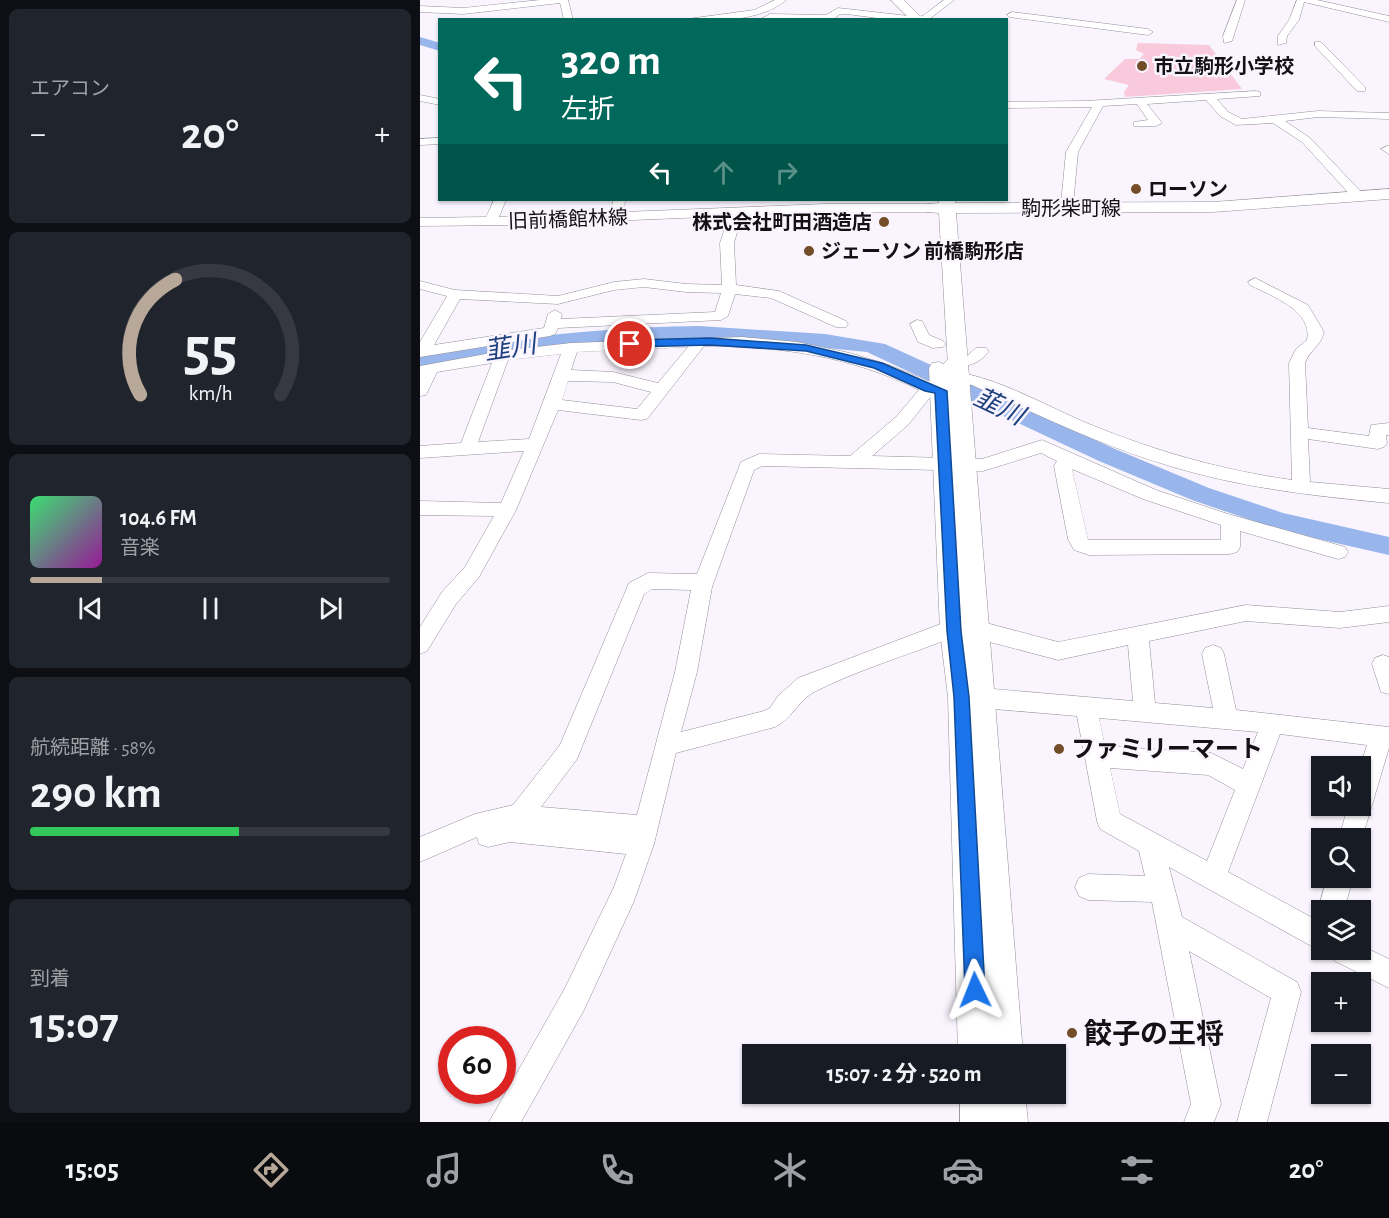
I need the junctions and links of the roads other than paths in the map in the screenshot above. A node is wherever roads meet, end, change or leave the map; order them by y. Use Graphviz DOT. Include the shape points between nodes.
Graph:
graph roads {
  1 [pos="564,0"];
  2 [pos="782,0"];
  3 [pos="888,0"];
  4 [pos="897,0"];
  5 [pos="950,0"];
  6 [pos="1241,0"];
  7 [pos="1303,0"];
  8 [pos="1346,0"];
  9 [pos="1020,8"];
  10 [pos="420,9"];
  11 [pos="1368,10"];
  12 [pos="1009,17"];
  13 [pos="568,18"];
  14 [pos="701,18"];
  15 [pos="768,18"];
  16 [pos="828,18"];
  17 [pos="828,18"];
  18 [pos="901,18"];
  19 [pos="908,18"];
  20 [pos="917,18"];
  21 [pos="922,18"];
  22 [pos="1389,19"];
  23 [pos="1148,32"];
  24 [pos="1227,41"];
  25 [pos="1281,43"];
  26 [pos="1318,44"];
  27 [pos="1361,88"];
  28 [pos="1256,94"];
  29 [pos="1209,97"];
  30 [pos="420,98"];
  31 [pos="1140,101"];
  32 [pos="438,102"];
  33 [pos="1096,103"];
  34 [pos="1008,105"];
  35 [pos="1389,116"];
  36 [pos="1275,119"];
  37 [pos="1138,124"];
  38 [pos="438,141"];
  39 [pos="420,142"];
  40 [pos="1389,194"];
  41 [pos="1358,196"];
  42 [pos="500,201"];
  43 [pos="619,201"];
  44 [pos="940,204"];
  45 [pos="770,205"];
  46 [pos="1063,209"];
  47 [pos="736,213"];
  48 [pos="617,217"];
  49 [pos="491,221"];
  50 [pos="420,222"];
  51 [pos="1255,282"];
  52 [pos="420,285"];
  53 [pos="729,289"];
  54 [pos="456,294"];
  55 [pos="558,300"];
  56 [pos="552,324"];
  57 [pos="841,324"];
  58 [pos="918,324"];
  59 [pos="700,342"];
  60 [pos="938,344"];
  61 [pos="571,348"];
  62 [pos="981,351"];
  63 [pos="421,352"];
  64 [pos="502,356"];
  65 [pos="426,369"];
  66 [pos="561,376"];
  67 [pos="947,381"];
  68 [pos="662,390"];
  69 [pos="420,391"];
  70 [pos="552,404"];
  71 [pos="1389,429"];
  72 [pos="1298,432"];
  73 [pos="534,444"];
  74 [pos="466,449"];
  75 [pos="420,452"];
  76 [pos="1067,459"];
  77 [pos="854,462"];
  78 [pos="954,464"];
  79 [pos="1301,489"];
  80 [pos="1389,496"];
  81 [pos="420,508"];
  82 [pos="507,510"];
  83 [pos="1231,521"];
  84 [pos="1338,552"];
  85 [pos="703,582"];
  86 [pos="1389,614"];
  87 [pos="965,630"];
  88 [pos="1138,635"];
  89 [pos="420,645"];
  90 [pos="1214,654"];
  91 [pos="971,697"];
  92 [pos="1086,707"];
  93 [pos="1144,712"];
  94 [pos="1227,719"];
  95 [pos="1273,723"];
  96 [pos="1385,736"];
  97 [pos="666,743"];
  98 [pos="1096,756"];
  99 [pos="1249,785"];
  100 [pos="519,816"];
  101 [pos="1354,828"];
  102 [pos="644,836"];
  103 [pos="1150,843"];
  104 [pos="422,848"];
  105 [pos="1213,878"];
  106 [pos="1088,886"];
  107 [pos="1160,890"];
  108 [pos="1171,925"];
  109 [pos="1311,932"];
  110 [pos="1362,960"];
  111 [pos="1389,974"];
  112 [pos="977,1044"];
  113 [pos="1003,1044"];
  114 [pos="979,1104"];
  115 [pos="1007,1104"];
  116 [pos="504,1122"];
  117 [pos="980,1122"];
  118 [pos="1008,1122"];
  119 [pos="1199,1122"];
  120 [pos="1252,1122"];
  1 -- 10 [label="street" via="463,10"];
  1 -- 13 [label="street"];
  2 -- 14 [label="street" via="753,12"];
  3 -- 19 [label="main road"];
  4 -- 20 [label="main road"];
  5 -- 21 [label="street"];
  6 -- 24 [label="street"];
  7 -- 11 [label="street"];
  7 -- 25 [label="street"];
  8 -- 11 [label="street"];
  9 -- 12 [label="street"];
  11 -- 22 [label="street"];
  12 -- 23 [label="street"];
  15 -- 16 [label="street"];
  17 -- 18 [label="street" via="838,11"];
  26 -- 27 [label="street"];
  28 -- 29 [label="street"];
  29 -- 31 [label="street"];
  29 -- 36 [label="street" via="1224,114 1240,123"];
  30 -- 32 [label="street"];
  31 -- 33 [label="street"];
  31 -- 37 [label="street" via="1156,123"];
  33 -- 34 [label="street"];
  33 -- 46 [label="street" via="1098,108 1071,152 1067,205"];
  35 -- 36 [label="street" via="1318,114"];
  36 -- 41 [label="street" via="1306,140"];
  38 -- 39 [label="street"];
  40 -- 41 [label="main road, 駒形柴町線"];
  41 -- 46 [label="main road, 駒形柴町線" via="1213,207"];
  42 -- 49 [label="street"];
  43 -- 48 [label="street"];
  44 -- 45 [label="street, 旧前橋館林線" via="835,208"];
  44 -- 46 [label="main road, 駒形柴町線"];
  44 -- 60 [label="main road"];
  44 -- 67 [label="main road"];
  45 -- 47 [label="street, 旧前橋館林線"];
  47 -- 48 [label="street, 旧前橋館林線"];
  47 -- 53 [label="street" via="727,243"];
  48 -- 49 [label="street, 旧前橋館林線"];
  49 -- 50 [label="street, 旧前橋館林線"];
  51 -- 72 [label="street" via="1303,308 1316,332 1314,342 1301,352 1298,363"];
  52 -- 54 [label="street"];
  53 -- 55 [label="street" via="644,283"];
  53 -- 56 [label="street" via="721,316"];
  53 -- 57 [label="street" via="774,294"];
  54 -- 55 [label="street"];
  54 -- 63 [label="street"];
  55 -- 56 [label="street"];
  56 -- 63 [label="street" via="550,331"];
  58 -- 60 [label="street" via="919,334 926,342"];
  59 -- 61 [label="street"];
  59 -- 67 [label="street" via="812,349"];
  59 -- 68 [label="street"];
  60 -- 67 [label="main road"];
  61 -- 64 [label="street"];
  61 -- 66 [label="street"];
  62 -- 67 [label="street"];
  64 -- 65 [label="street"];
  64 -- 74 [label="street"];
  65 -- 69 [label="street"];
  66 -- 68 [label="street" via="628,378"];
  66 -- 70 [label="street"];
  67 -- 77 [label="street"];
  67 -- 78 [label="main road"];
  67 -- 79 [label="street" via="976,381 1155,455"];
  68 -- 70 [label="street" via="641,415"];
  70 -- 73 [label="street"];
  71 -- 72 [label="street" via="1377,429 1378,443"];
  72 -- 79 [label="street"];
  73 -- 74 [label="street"];
  73 -- 82 [label="street"];
  74 -- 75 [label="street"];
  76 -- 78 [label="street" via="1042,446 991,463"];
  76 -- 83 [label="street"];
  76 -- 83 [label="street" via="1063,466 1078,539 1089,548 1230,547"];
  77 -- 78 [label="street"];
  77 -- 85 [label="street" via="759,460 747,466"];
  78 -- 87 [label="main road"];
  79 -- 80 [label="street"];
  81 -- 82 [label="street"];
  82 -- 89 [label="street" via="472,572 449,598"];
  83 -- 84 [label="street"];
  85 -- 97 [label="street" via="686,672"];
  85 -- 100 [label="street" via="648,581 636,590 569,752"];
  86 -- 88 [label="street" via="1340,620 1246,613"];
  87 -- 88 [label="street" via="1058,651"];
  87 -- 91 [label="main road"];
  87 -- 97 [label="street" via="945,631 806,685 786,702 778,715 767,720 680,743"];
  88 -- 93 [label="street"];
  90 -- 94 [label="street"];
  91 -- 92 [label="street"];
  91 -- 112 [label="main road"];
  91 -- 113 [label="main road"];
  92 -- 93 [label="street"];
  92 -- 98 [label="street"];
  93 -- 94 [label="street"];
  94 -- 95 [label="street"];
  95 -- 96 [label="street"];
  95 -- 99 [label="street"];
  96 -- 101 [label="street"];
  97 -- 102 [label="street"];
  98 -- 99 [label="street" via="1211,764"];
  98 -- 103 [label="street" via="1109,821"];
  99 -- 105 [label="street"];
  100 -- 102 [label="street"];
  100 -- 104 [label="street" via="475,826"];
  102 -- 104 [label="street" via="510,830 450,850"];
  102 -- 116 [label="street" via="600,948"];
  103 -- 105 [label="street"];
  103 -- 107 [label="street"];
  105 -- 109 [label="street"];
  106 -- 107 [label="street"];
  107 -- 108 [label="street"];
  108 -- 119 [label="street" via="1206,1104"];
  108 -- 120 [label="street" via="1287,992"];
  110 -- 111 [label="street"];
  114 -- 117 [label="main road"];
  115 -- 118 [label="main road"];
}
